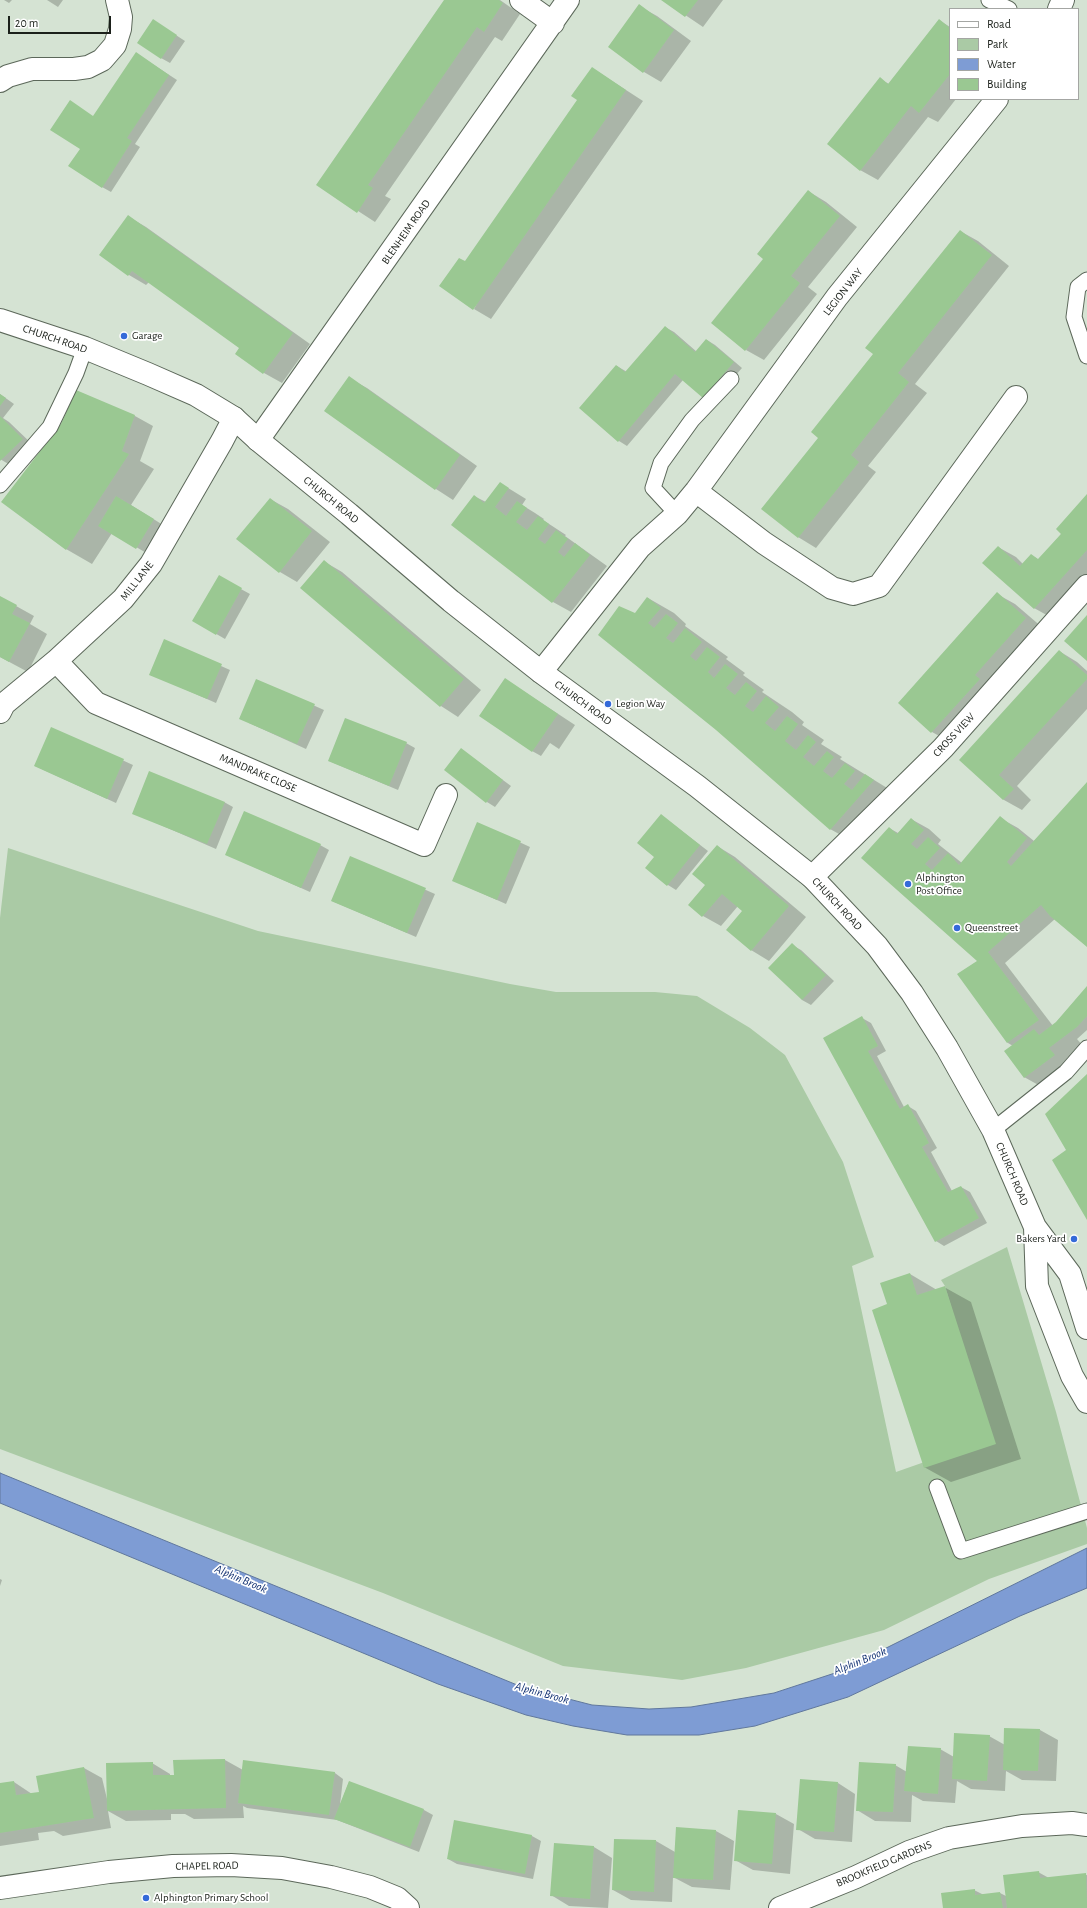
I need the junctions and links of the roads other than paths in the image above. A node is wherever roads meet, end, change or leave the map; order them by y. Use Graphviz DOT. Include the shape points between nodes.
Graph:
graph roads {
  1 [pos="117,0"];
  2 [pos="521,0"];
  3 [pos="568,0"];
  4 [pos="989,0"];
  5 [pos="1007,8"];
  6 [pos="553,23"];
  7 [pos="0,81"];
  8 [pos="996,100"];
  9 [pos="1087,280"];
  10 [pos="0,320"];
  11 [pos="85,348"];
  12 [pos="1087,356"];
  13 [pos="731,379"];
  14 [pos="1016,397"];
  15 [pos="234,418"];
  16 [pos="258,440"];
  17 [pos="0,485"];
  18 [pos="696,491"];
  19 [pos="677,514"];
  20 [pos="1087,586"];
  21 [pos="56,661"];
  22 [pos="541,672"];
  23 [pos="1,706"];
  24 [pos="446,795"];
  25 [pos="812,877"];
  26 [pos="1087,1048"];
  27 [pos="993,1130"];
  28 [pos="1035,1227"];
  29 [pos="1087,1328"];
  30 [pos="1087,1402"];
  31 [pos="937,1487"];
  32 [pos="1087,1511"];
  33 [pos="1087,1824"];
  34 [pos="0,1888"];
  35 [pos="408,1908"];
  36 [pos="780,1908"];
  1 -- 7 [label="street" via="121,18 120,29 115,46 102,60 81,68 32,69"];
  2 -- 6 [label="street"];
  3 -- 6 [label="street, BLENHEIM ROAD"];
  4 -- 5 [label="lane"];
  6 -- 16 [label="street, BLENHEIM ROAD"];
  8 -- 18 [label="street, LEGION WAY" via="838,297"];
  9 -- 12 [label="lane" via="1078,287 1074,317"];
  10 -- 11 [label="street, CHURCH ROAD"];
  11 -- 15 [label="street, CHURCH ROAD" via="196,395"];
  11 -- 17 [label="lane" via="50,427"];
  13 -- 19 [label="lane" via="692,420 661,463 654,488"];
  14 -- 18 [label="street" via="879,586 853,594 832,588 764,543"];
  15 -- 16 [label="street, CHURCH ROAD"];
  15 -- 21 [label="street, MILL LANE" via="151,564 123,599"];
  16 -- 22 [label="street, CHURCH ROAD" via="451,601"];
  18 -- 19 [label="street, LEGION WAY"];
  19 -- 22 [label="street, LEGION WAY" via="640,547"];
  20 -- 25 [label="street, CROSS VIEW" via="943,748"];
  21 -- 23 [label="street, MILL LANE"];
  21 -- 24 [label="street, MANDRAKE CLOSE" via="96,703 424,845"];
  22 -- 25 [label="street, CHURCH ROAD" via="697,786"];
  25 -- 27 [label="street, CHURCH ROAD" via="877,946 912,993 947,1048"];
  26 -- 27 [label="lane" via="1066,1072"];
  27 -- 28 [label="street, CHURCH ROAD"];
  28 -- 29 [label="street, CHURCH ROAD" via="1070,1274"];
  28 -- 30 [label="street, CHURCH ROAD" via="1037,1286 1072,1376"];
  31 -- 32 [label="lane" via="961,1551"];
  33 -- 36 [label="street, BROOKFIELD GARDENS" via="1022,1826 948,1838 909,1852"];
  34 -- 35 [label="street, CHAPEL ROAD" via="110,1872 173,1866 231,1865 282,1868 350,1882 397,1898"];
}
